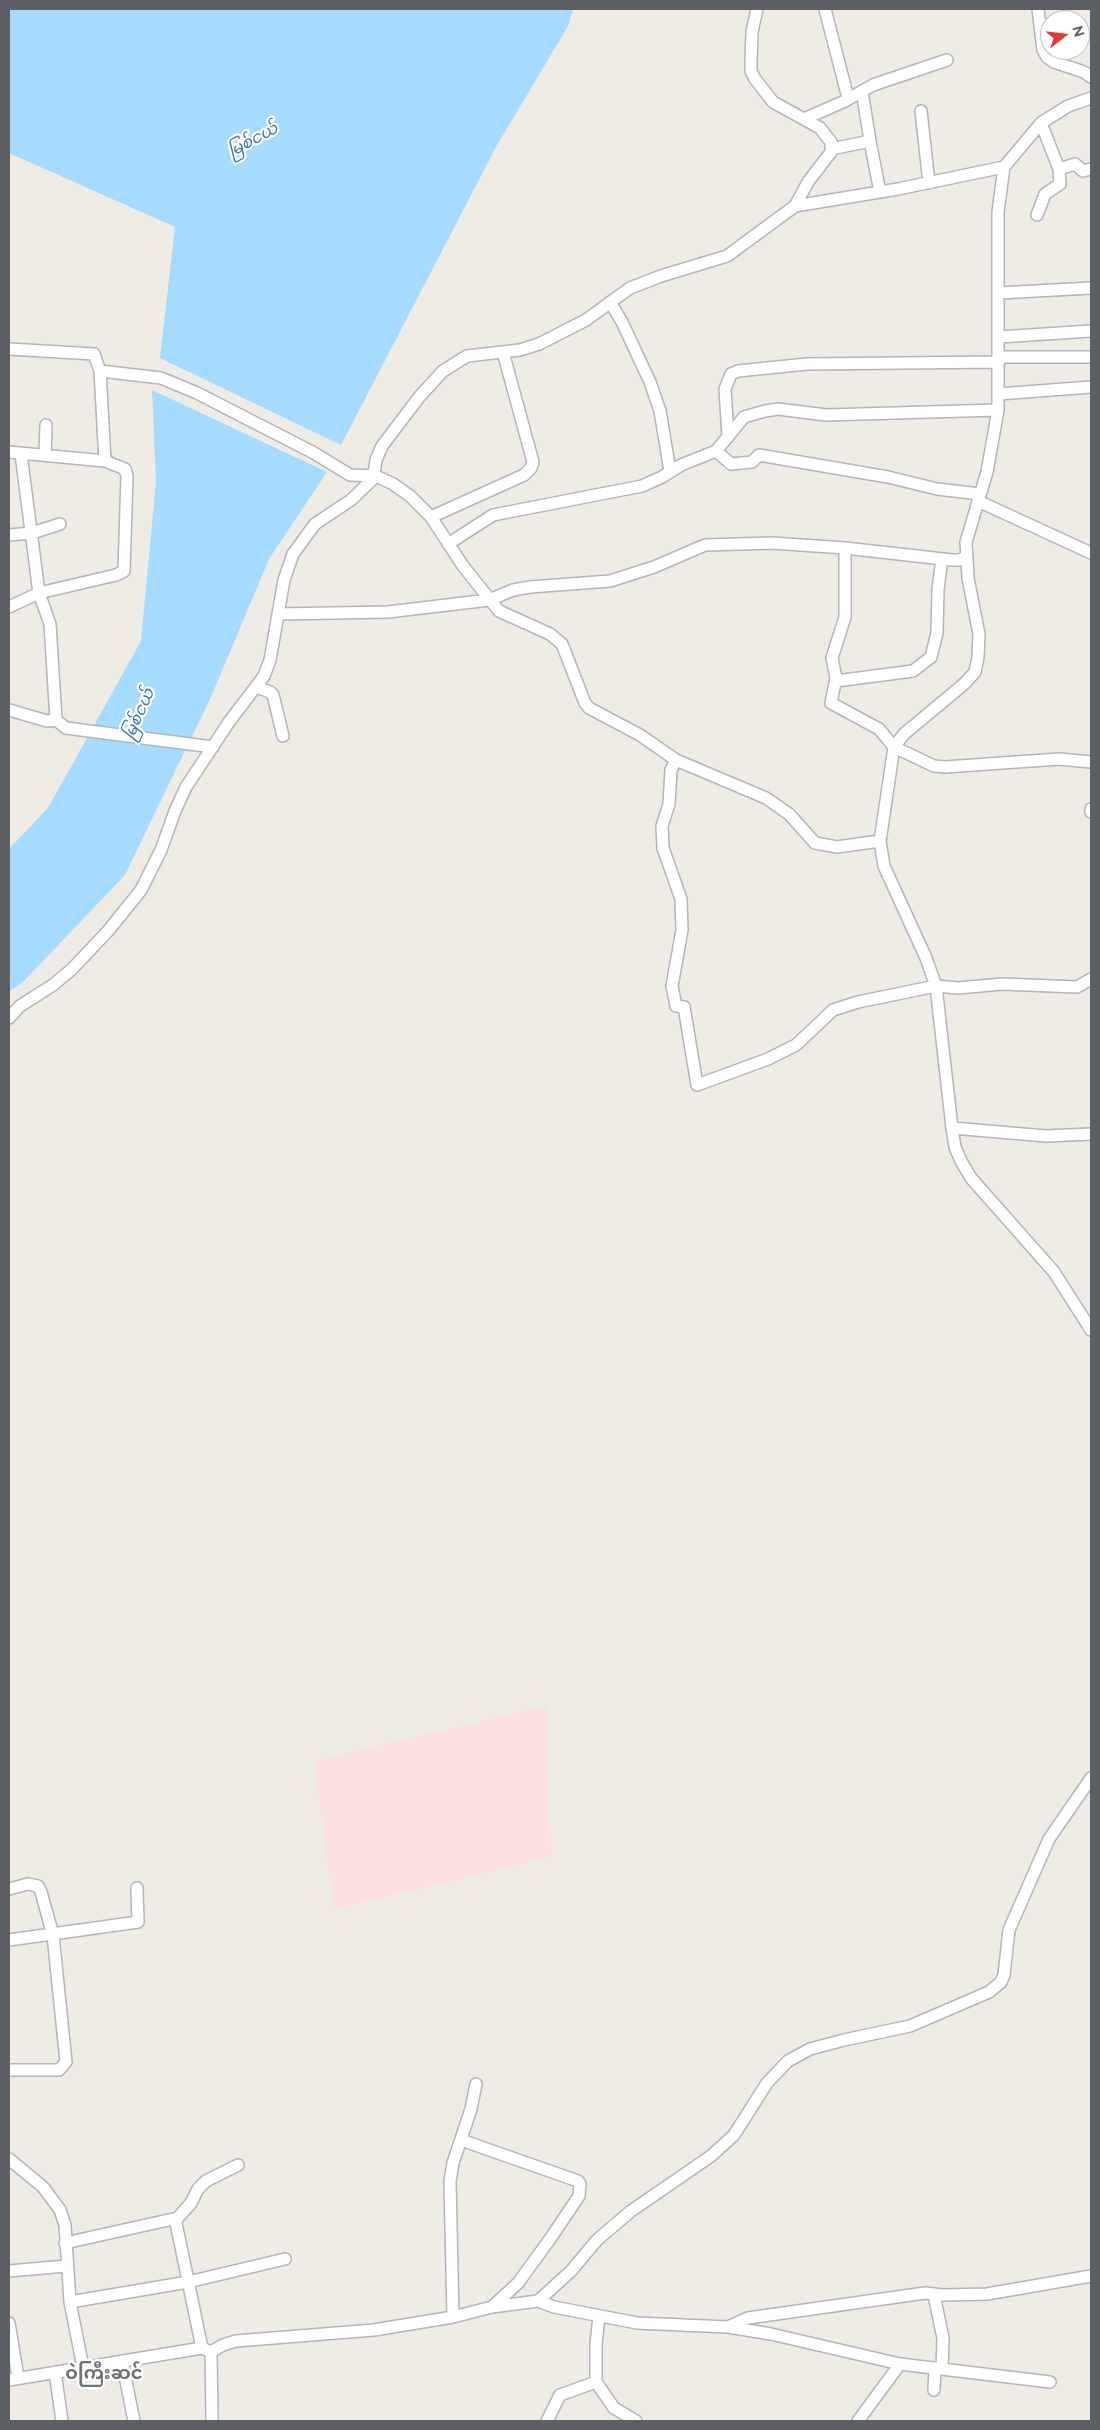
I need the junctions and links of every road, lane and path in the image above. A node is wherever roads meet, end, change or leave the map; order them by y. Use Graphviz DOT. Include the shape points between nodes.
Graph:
graph roads {
  1 [pos="757,9"];
  2 [pos="825,9"];
  3 [pos="1038,9"];
  4 [pos="947,60"];
  5 [pos="1091,77"];
  6 [pos="862,91"];
  7 [pos="848,98"];
  8 [pos="1091,98"];
  9 [pos="921,111"];
  10 [pos="804,119"];
  11 [pos="1041,123"];
  12 [pos="870,141"];
  13 [pos="831,149"];
  14 [pos="1004,167"];
  15 [pos="1091,168"];
  16 [pos="1059,169"];
  17 [pos="930,182"];
  18 [pos="880,192"];
  19 [pos="795,206"];
  20 [pos="1037,215"];
  21 [pos="1091,288"];
  22 [pos="999,293"];
  23 [pos="610,302"];
  24 [pos="1091,331"];
  25 [pos="999,336"];
  26 [pos="9,349"];
  27 [pos="503,352"];
  28 [pos="1091,357"];
  29 [pos="999,360"];
  30 [pos="100,371"];
  31 [pos="1091,387"];
  32 [pos="999,394"];
  33 [pos="998,410"];
  34 [pos="46,425"];
  35 [pos="728,437"];
  36 [pos="716,451"];
  37 [pos="9,452"];
  38 [pos="21,454"];
  39 [pos="45,455"];
  40 [pos="105,461"];
  41 [pos="670,471"];
  42 [pos="376,476"];
  43 [pos="979,498"];
  44 [pos="431,517"];
  45 [pos="60,524"];
  46 [pos="32,533"];
  47 [pos="9,535"];
  48 [pos="448,544"];
  49 [pos="846,548"];
  50 [pos="1091,553"];
  51 [pos="967,556"];
  52 [pos="942,559"];
  53 [pos="39,593"];
  54 [pos="489,600"];
  55 [pos="9,607"];
  56 [pos="278,614"];
  57 [pos="836,681"];
  58 [pos="257,687"];
  59 [pos="9,710"];
  60 [pos="56,720"];
  61 [pos="282,736"];
  62 [pos="213,747"];
  63 [pos="894,747"];
  64 [pos="676,760"];
  65 [pos="1091,762"];
  66 [pos="880,841"];
  67 [pos="1091,979"];
  68 [pos="936,986"];
  69 [pos="9,1018"];
  70 [pos="952,1128"];
  71 [pos="1091,1134"];
  72 [pos="1091,1330"];
  73 [pos="1091,1778"];
  74 [pos="137,1888"];
  75 [pos="9,1889"];
  76 [pos="53,1935"];
  77 [pos="9,1940"];
  78 [pos="9,2070"];
  79 [pos="476,2084"];
  80 [pos="461,2140"];
  81 [pos="9,2159"];
  82 [pos="238,2165"];
  83 [pos="175,2221"];
  84 [pos="65,2243"];
  85 [pos="285,2259"];
  86 [pos="66,2266"];
  87 [pos="9,2272"];
  88 [pos="1091,2276"];
  89 [pos="188,2282"];
  90 [pos="934,2294"];
  91 [pos="70,2302"];
  92 [pos="538,2302"];
  93 [pos="492,2307"];
  94 [pos="453,2316"];
  95 [pos="599,2316"];
  96 [pos="9,2323"];
  97 [pos="728,2327"];
  98 [pos="207,2350"];
  99 [pos="122,2361"];
  100 [pos="900,2364"];
  101 [pos="83,2367"];
  102 [pos="938,2368"];
  103 [pos="55,2372"];
  104 [pos="13,2379"];
  105 [pos="596,2382"];
  106 [pos="1050,2382"];
  107 [pos="934,2390"];
  108 [pos="62,2421"];
  109 [pos="134,2421"];
  110 [pos="209,2421"];
  111 [pos="548,2421"];
  112 [pos="636,2421"];
  113 [pos="858,2421"];
  1 -- 10 [label="street" via="752,32 751,71 773,102"];
  2 -- 7 [label="street"];
  3 -- 5 [label="street" via="1043,50 1047,57"];
  4 -- 6 [label="street"];
  6 -- 7 [label="street"];
  6 -- 12 [label="street"];
  7 -- 10 [label="street"];
  8 -- 11 [label="street" via="1068,106"];
  9 -- 17 [label="street"];
  10 -- 13 [label="street" via="829,136"];
  11 -- 14 [label="street"];
  11 -- 16 [label="street"];
  12 -- 13 [label="street"];
  12 -- 18 [label="street"];
  13 -- 19 [label="street"];
  14 -- 17 [label="street"];
  14 -- 22 [label="street" via="998,212"];
  15 -- 16 [label="street" via="1083,171 1075,164"];
  16 -- 20 [label="street" via="1060,184 1045,194"];
  17 -- 18 [label="street"];
  18 -- 19 [label="street"];
  19 -- 23 [label="street" via="728,256 645,282"];
  21 -- 22 [label="street"];
  22 -- 25 [label="street"];
  23 -- 27 [label="street" via="557,336 520,350"];
  23 -- 41 [label="street" via="650,382 660,411"];
  24 -- 25 [label="street"];
  25 -- 29 [label="street"];
  26 -- 30 [label="street" via="94,354"];
  27 -- 42 [label="street" via="468,356 455,362 433,381 382,446 376,460"];
  27 -- 44 [label="street" via="533,462 531,468 524,475"];
  28 -- 29 [label="street"];
  29 -- 32 [label="street"];
  29 -- 35 [label="street" via="807,364 738,371 731,374 726,389"];
  30 -- 40 [label="street"];
  30 -- 42 [label="street" via="161,378 314,453 350,475"];
  31 -- 32 [label="street"];
  32 -- 33 [label="street"];
  33 -- 35 [label="street" via="826,415 778,409 744,417"];
  33 -- 43 [label="street"];
  34 -- 39 [label="street"];
  35 -- 36 [label="street"];
  36 -- 41 [label="street"];
  36 -- 43 [label="street" via="731,464 752,462 759,456 769,457 888,477"];
  37 -- 38 [label="street"];
  38 -- 39 [label="street"];
  38 -- 46 [label="street"];
  39 -- 40 [label="street"];
  40 -- 53 [label="street" via="125,469 127,476 124,571"];
  41 -- 48 [label="street" via="642,486 493,515"];
  42 -- 44 [label="street" via="393,484"];
  42 -- 56 [label="street" via="351,500 315,524 302,541 293,554 284,580"];
  43 -- 50 [label="street"];
  43 -- 51 [label="street" via="968,535"];
  44 -- 48 [label="street"];
  45 -- 46 [label="street"];
  46 -- 47 [label="street"];
  46 -- 53 [label="street"];
  48 -- 54 [label="street"];
  49 -- 52 [label="street"];
  49 -- 54 [label="street" via="772,543 705,545 654,568 610,581 530,586"];
  49 -- 57 [label="street" via="845,617 831,664"];
  51 -- 52 [label="street" via="960,560"];
  51 -- 63 [label="street" via="979,634 975,672 904,734"];
  52 -- 57 [label="street" via="937,633 931,657 913,671"];
  53 -- 55 [label="street"];
  53 -- 60 [label="street" via="50,624"];
  54 -- 56 [label="street" via="388,612"];
  54 -- 64 [label="street" via="499,611 550,634 562,644 589,708 640,735"];
  56 -- 58 [label="street" via="270,660"];
  57 -- 63 [label="street" via="831,703 879,729"];
  58 -- 61 [label="street" via="273,695"];
  58 -- 62 [label="street"];
  59 -- 60 [label="street" via="47,722"];
  60 -- 62 [label="street" via="66,728"];
  62 -- 69 [label="street" via="186,786 141,890 72,969 20,1006"];
  63 -- 65 [label="street" via="934,766 945,767 1059,759"];
  63 -- 66 [label="street"];
  64 -- 66 [label="street" via="766,798 789,814 815,843 837,847"];
  64 -- 68 [label="street" via="671,770 669,804 662,826 663,848 681,899 682,930 672,986 676,1006 684,1007 697,1085 796,1045 833,1010"];
  66 -- 68 [label="street" via="884,866"];
  67 -- 68 [label="street" via="1077,987"];
  68 -- 70 [label="street"];
  70 -- 71 [label="street" via="1046,1136"];
  70 -- 72 [label="street" via="956,1147 971,1178 1054,1272"];
  73 -- 92 [label="street" via="1049,1839 1024,1893 1009,1930 1006,1968 1001,1982 972,2001 910,2026 827,2044 788,2061 767,2083 734,2135 711,2156 597,2240 571,2272"];
  74 -- 76 [label="street" via="138,1922"];
  75 -- 76 [label="street" via="28,1884 38,1886"];
  76 -- 77 [label="street"];
  76 -- 78 [label="street" via="66,2062 59,2070"];
  79 -- 80 [label="street"];
  80 -- 93 [label="street" via="580,2184 578,2196 550,2239 518,2283"];
  80 -- 94 [label="street" via="450,2181"];
  81 -- 84 [label="street" via="43,2187 60,2210 65,2225"];
  82 -- 83 [label="street" via="198,2188 191,2203"];
  83 -- 84 [label="street" via="168,2219"];
  83 -- 89 [label="street"];
  84 -- 86 [label="street"];
  85 -- 89 [label="street"];
  86 -- 87 [label="street"];
  86 -- 91 [label="street"];
  88 -- 90 [label="street" via="987,2294"];
  89 -- 91 [label="street"];
  89 -- 98 [label="street"];
  90 -- 97 [label="street" via="748,2318"];
  90 -- 102 [label="street" via="942,2338"];
  91 -- 101 [label="street"];
  92 -- 93 [label="street"];
  92 -- 95 [label="street"];
  93 -- 94 [label="street"];
  94 -- 98 [label="street" via="374,2330 236,2342"];
  95 -- 97 [label="street" via="637,2323"];
  95 -- 105 [label="street"];
  96 -- 104 [label="street"];
  97 -- 100 [label="street"];
  98 -- 99 [label="street"];
  98 -- 110 [label="street"];
  99 -- 101 [label="street"];
  99 -- 109 [label="street"];
  100 -- 102 [label="street"];
  100 -- 113 [label="street"];
  101 -- 103 [label="street"];
  102 -- 106 [label="street"];
  102 -- 107 [label="street"];
  103 -- 104 [label="street"];
  103 -- 108 [label="street"];
  105 -- 111 [label="street" via="560,2395"];
  105 -- 112 [label="street" via="614,2408"];
}
